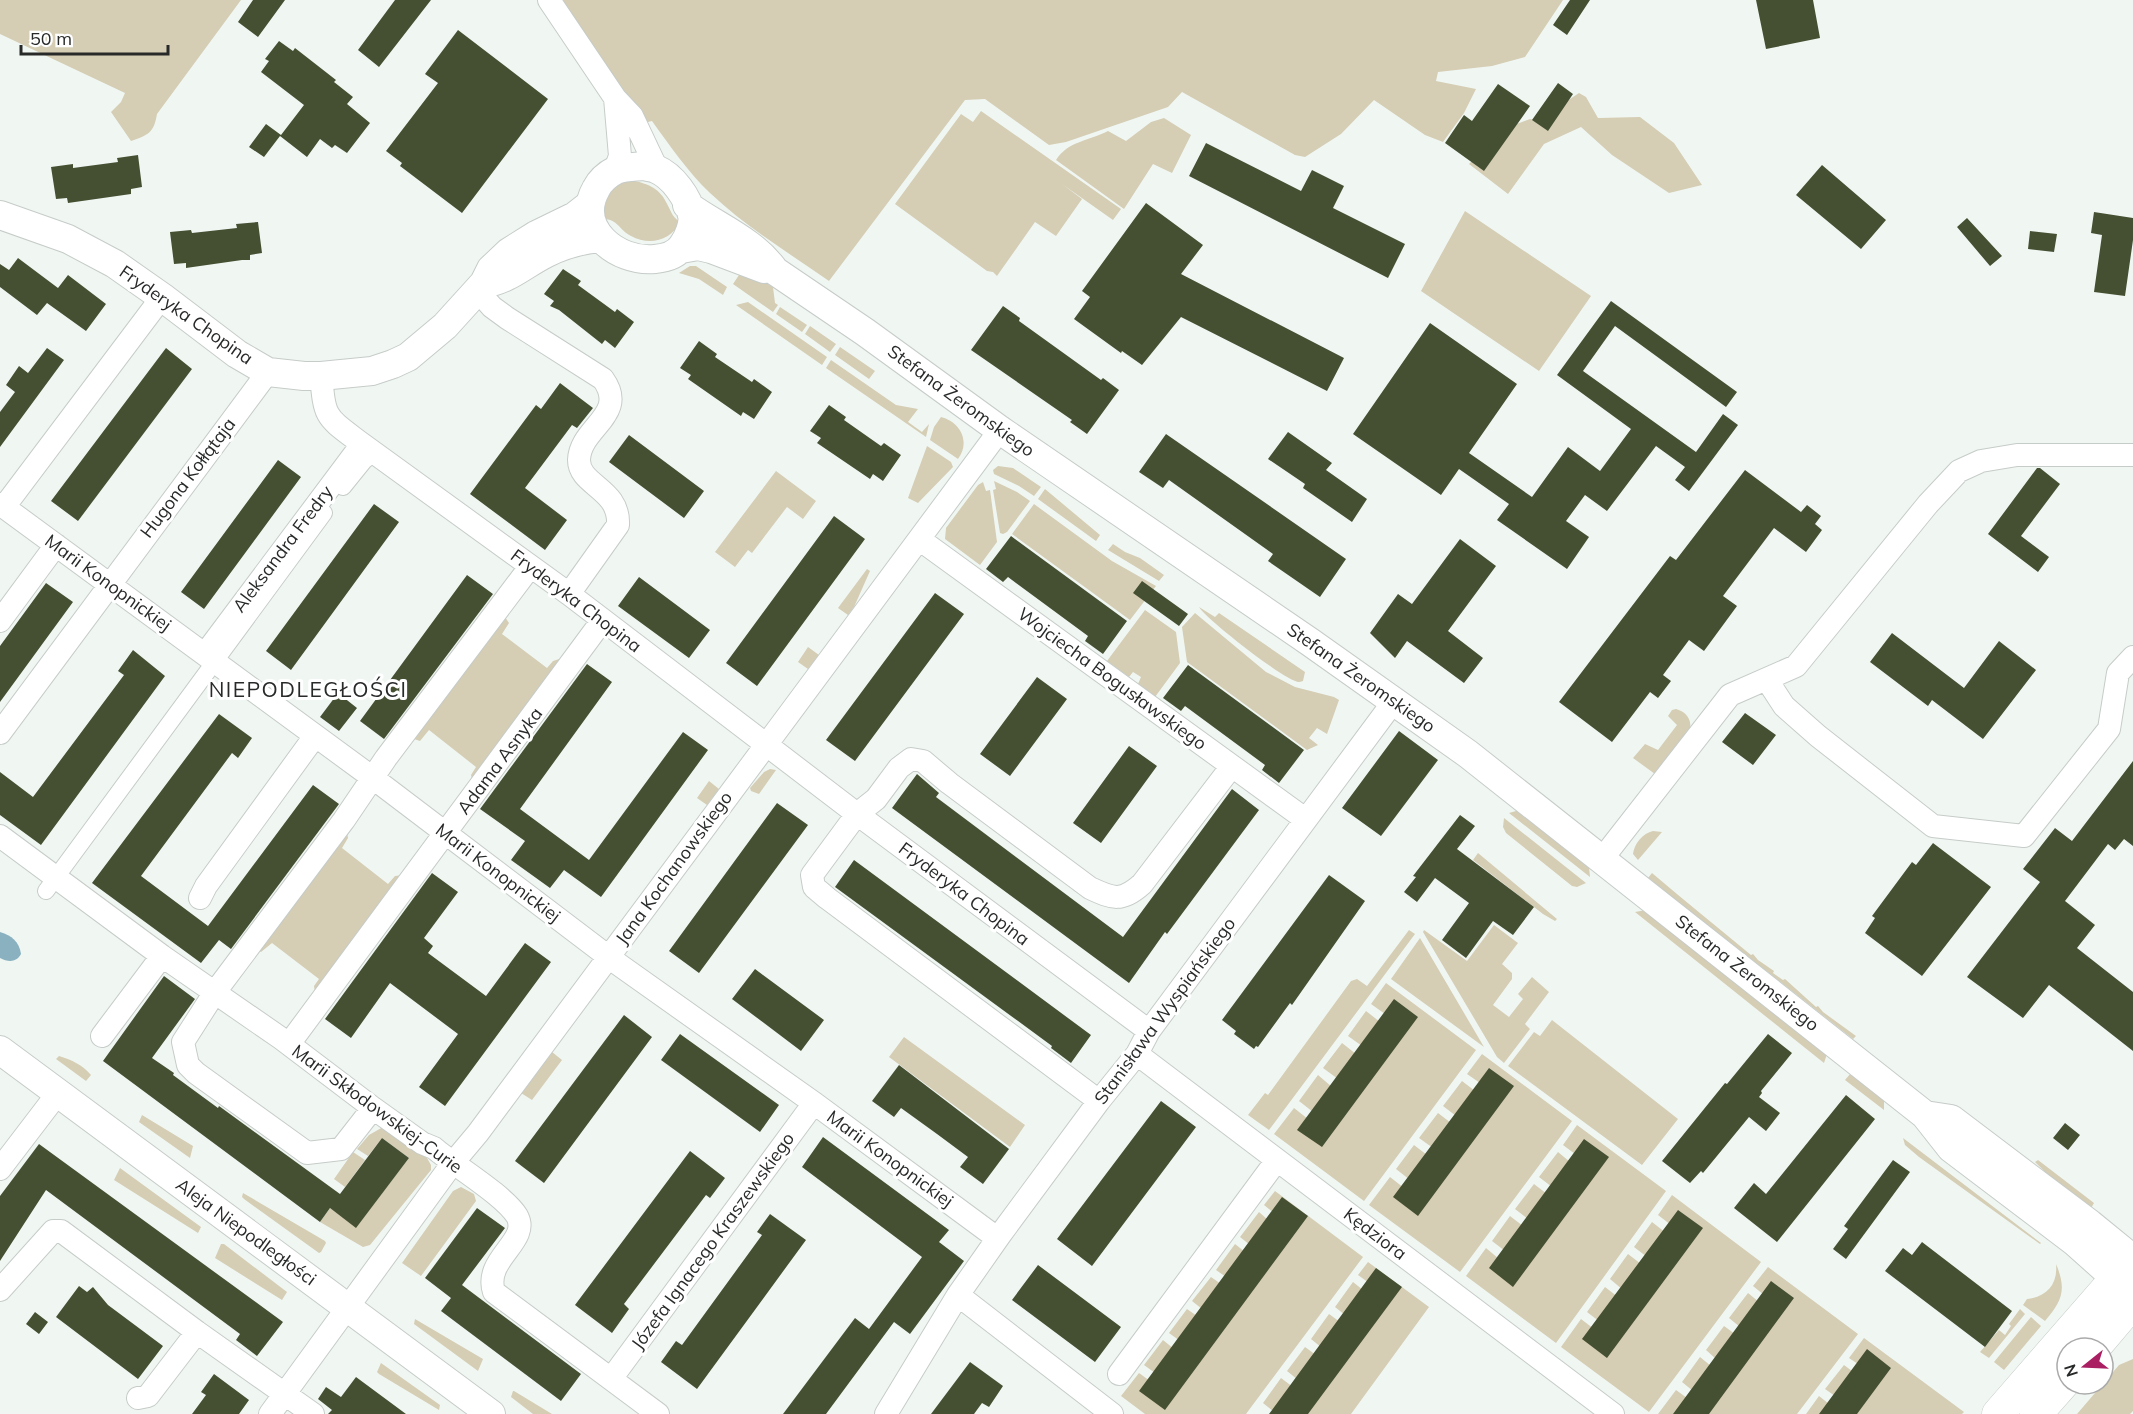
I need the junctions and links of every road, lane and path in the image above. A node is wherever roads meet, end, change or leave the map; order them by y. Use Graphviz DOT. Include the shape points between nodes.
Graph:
graph roads {
  1 [pos="549,0"];
  2 [pos="615,98"];
  3 [pos="657,169"];
  4 [pos="615,170"];
  5 [pos="590,205"];
  6 [pos="687,205"];
  7 [pos="0,215"];
  8 [pos="600,238"];
  9 [pos="681,249"];
  10 [pos="775,271"];
  11 [pos="480,287"];
  12 [pos="162,297"];
  13 [pos="268,372"];
  14 [pos="321,376"];
  15 [pos="1000,430"];
  16 [pos="368,449"];
  17 [pos="2133,455"];
  18 [pos="2,506"];
  19 [pos="919,539"];
  20 [pos="56,545"];
  21 [pos="531,567"];
  22 [pos="109,585"];
  23 [pos="569,594"];
  24 [pos="0,621"];
  25 [pos="602,621"];
  26 [pos="2133,657"];
  27 [pos="210,658"];
  28 [pos="1767,680"];
  29 [pos="1394,701"];
  30 [pos="0,733"];
  31 [pos="315,736"];
  32 [pos="765,745"];
  33 [pos="1232,766"];
  34 [pos="373,778"];
  35 [pos="857,814"];
  36 [pos="1305,819"];
  37 [pos="446,834"];
  38 [pos="0,836"];
  39 [pos="1602,859"];
  40 [pos="50,885"];
  41 [pos="200,898"];
  42 [pos="162,956"];
  43 [pos="608,956"];
  44 [pos="216,992"];
  45 [pos="1149,1031"];
  46 [pos="102,1036"];
  47 [pos="289,1044"];
  48 [pos="0,1050"];
  49 [pos="1137,1054"];
  50 [pos="57,1093"];
  51 [pos="1099,1101"];
  52 [pos="814,1103"];
  53 [pos="373,1108"];
  54 [pos="1277,1160"];
  55 [pos="453,1164"];
  56 [pos="0,1169"];
  57 [pos="997,1238"];
  58 [pos="2130,1279"];
  59 [pos="0,1290"];
  60 [pos="958,1295"];
  61 [pos="348,1307"];
  62 [pos="940,1322"];
  63 [pos="197,1332"];
  64 [pos="2100,1336"];
  65 [pos="1119,1374"];
  66 [pos="611,1378"];
  67 [pos="2055,1393"];
  68 [pos="286,1394"];
  69 [pos="138,1398"];
  70 [pos="270,1414"];
  71 [pos="313,1414"];
  72 [pos="491,1414"];
  73 [pos="658,1414"];
  74 [pos="871,1414"];
  75 [pos="886,1414"];
  76 [pos="1112,1414"];
  77 [pos="1613,1414"];
  78 [pos="1998,1414"];
  79 [pos="2036,1414"];
  1 -- 2 [label="street"];
  2 -- 3 [label="street" via="632,116"];
  2 -- 4 [label="street" via="620,156"];
  3 -- 4 [label="street" via="643,166"];
  3 -- 6 [label="street" via="670,178"];
  4 -- 5 [label="street" via="598,184"];
  5 -- 8 [label="street" via="589,216"];
  5 -- 11 [label="street" via="509,252 491,269"];
  6 -- 9 [label="street" via="693,216 692,224"];
  6 -- 10 [label="street, Stefana Żeromskiego" via="752,246"];
  7 -- 12 [label="street, Fryderyka Chopina" via="68,240 115,264"];
  8 -- 9 [label="street" via="634,258 662,258"];
  8 -- 11 [label="street" via="564,245 500,281"];
  9 -- 10 [label="street, Stefana Żeromskiego" via="711,249"];
  10 -- 15 [label="street, Stefana Żeromskiego"];
  11 -- 14 [label="street" via="436,336 408,357 372,371"];
  11 -- 23 [label="street" via="492,307 603,379 611,393 609,410 586,439 579,462 583,473 615,503 618,525"];
  12 -- 13 [label="street, Fryderyka Chopina" via="237,354"];
  12 -- 18 [label="street"];
  13 -- 14 [label="street, Fryderyka Chopina"];
  13 -- 22 [label="street, Hugona Kołłątaja"];
  14 -- 16 [label="street, Fryderyka Chopina" via="325,411"];
  15 -- 19 [label="street, Jana Kochanowskiego"];
  15 -- 29 [label="street, Stefana Żeromskiego"];
  16 -- 21 [label="street, Fryderyka Chopina"];
  16 -- 27 [label="street, Aleksandra Fredry"];
  17 -- 28 [label="street" via="2017,455 1981,461 1959,471 1796,666"];
  18 -- 20 [label="street, Marii Konopnickiej"];
  19 -- 32 [label="street, Jana Kochanowskiego"];
  19 -- 33 [label="street, Wojciecha Bogusławskiego"];
  20 -- 22 [label="street, Marii Konopnickiej"];
  20 -- 24 [label="street"];
  21 -- 23 [label="street, Fryderyka Chopina"];
  21 -- 34 [label="street"];
  22 -- 27 [label="street, Marii Konopnickiej"];
  22 -- 30 [label="street, Hugona Kołłątaja"];
  23 -- 25 [label="street, Fryderyka Chopina"];
  25 -- 32 [label="street, Fryderyka Chopina"];
  25 -- 37 [label="street, Adama Asnyka"];
  26 -- 28 [label="street" via="2118,673 2109,729 2024,836 1933,826 1818,736 1784,706"];
  27 -- 31 [label="street, Marii Konopnickiej"];
  27 -- 40 [label="street"];
  28 -- 39 [label="street" via="1730,695"];
  29 -- 36 [label="street, Stanisława Wyspiańskiego"];
  29 -- 39 [label="street, Stefana Żeromskiego"];
  31 -- 34 [label="street, Marii Konopnickiej"];
  31 -- 41 [label="street"];
  32 -- 35 [label="street, Fryderyka Chopina"];
  32 -- 43 [label="street, Jana Kochanowskiego"];
  33 -- 35 [label="street" via="1142,884 1122,897 1106,896 1090,888 923,761 906,761 876,799"];
  33 -- 36 [label="street, Wojciecha Bogusławskiego"];
  34 -- 37 [label="street, Marii Konopnickiej"];
  34 -- 44 [label="street"];
  35 -- 45 [label="street, Fryderyka Chopina"];
  35 -- 51 [label="street" via="812,875 814,887"];
  36 -- 45 [label="street, Stanisława Wyspiańskiego"];
  37 -- 43 [label="street, Marii Konopnickiej"];
  37 -- 47 [label="street, Adama Asnyka"];
  38 -- 40 [label="street, Marii Skłodowskiej-Curie"];
  39 -- 58 [label="street, Stefana Żeromskiego" via="1925,1115 1951,1119 2090,1224"];
  40 -- 42 [label="street, Marii Skłodowskiej-Curie"];
  42 -- 44 [label="street, Marii Skłodowskiej-Curie"];
  42 -- 46 [label="street"];
  43 -- 52 [label="street, Marii Konopnickiej"];
  43 -- 55 [label="street, Jana Kochanowskiego"];
  44 -- 47 [label="street, Marii Skłodowskiej-Curie"];
  44 -- 53 [label="street" via="183,1042 188,1065 196,1073 307,1153 341,1149"];
  45 -- 49 [label="street, Stanisława Wyspiańskiego"];
  47 -- 53 [label="street, Marii Skłodowskiej-Curie"];
  48 -- 50 [label="street, Aleja Niepodległości"];
  49 -- 51 [label="street, Stanisława Wyspiańskiego"];
  49 -- 54 [label="street, Kędziora"];
  50 -- 56 [label="street"];
  50 -- 61 [label="street, Aleja Niepodległości"];
  51 -- 57 [label="street, Stanisława Wyspiańskiego"];
  52 -- 57 [label="street, Marii Konopnickiej"];
  52 -- 66 [label="street, Józefa Ignacego Kraszewskiego"];
  53 -- 55 [label="street, Marii Skłodowskiej-Curie"];
  54 -- 65 [label="street"];
  54 -- 77 [label="street, Kędziora"];
  55 -- 61 [label="street, Jana Kochanowskiego"];
  55 -- 66 [label="street, Marii Skłodowskiej-Curie" via="509,1205 519,1221 516,1237 492,1272 494,1292"];
  57 -- 60 [label="street, Stanisława Wyspiańskiego"];
  58 -- 64 [label="main road"];
  58 -- 78 [label="main road"];
  59 -- 63 [label="street" via="52,1231 61,1231"];
  60 -- 62 [label="street, Stanisława Wyspiańskiego"];
  60 -- 76 [label="street"];
  61 -- 68 [label="street, Jana Kochanowskiego"];
  61 -- 72 [label="street, Aleja Niepodległości"];
  62 -- 74 [label="street, Stanisława Wyspiańskiego"];
  62 -- 75 [label="street, Stanisława Wyspiańskiego"];
  63 -- 68 [label="street"];
  63 -- 69 [label="street" via="148,1396"];
  66 -- 73 [label="street, Marii Skłodowskiej-Curie"];
  67 -- 79 [label="main road"];
  68 -- 70 [label="street, Jana Kochanowskiego"];
  68 -- 71 [label="street"];
}
